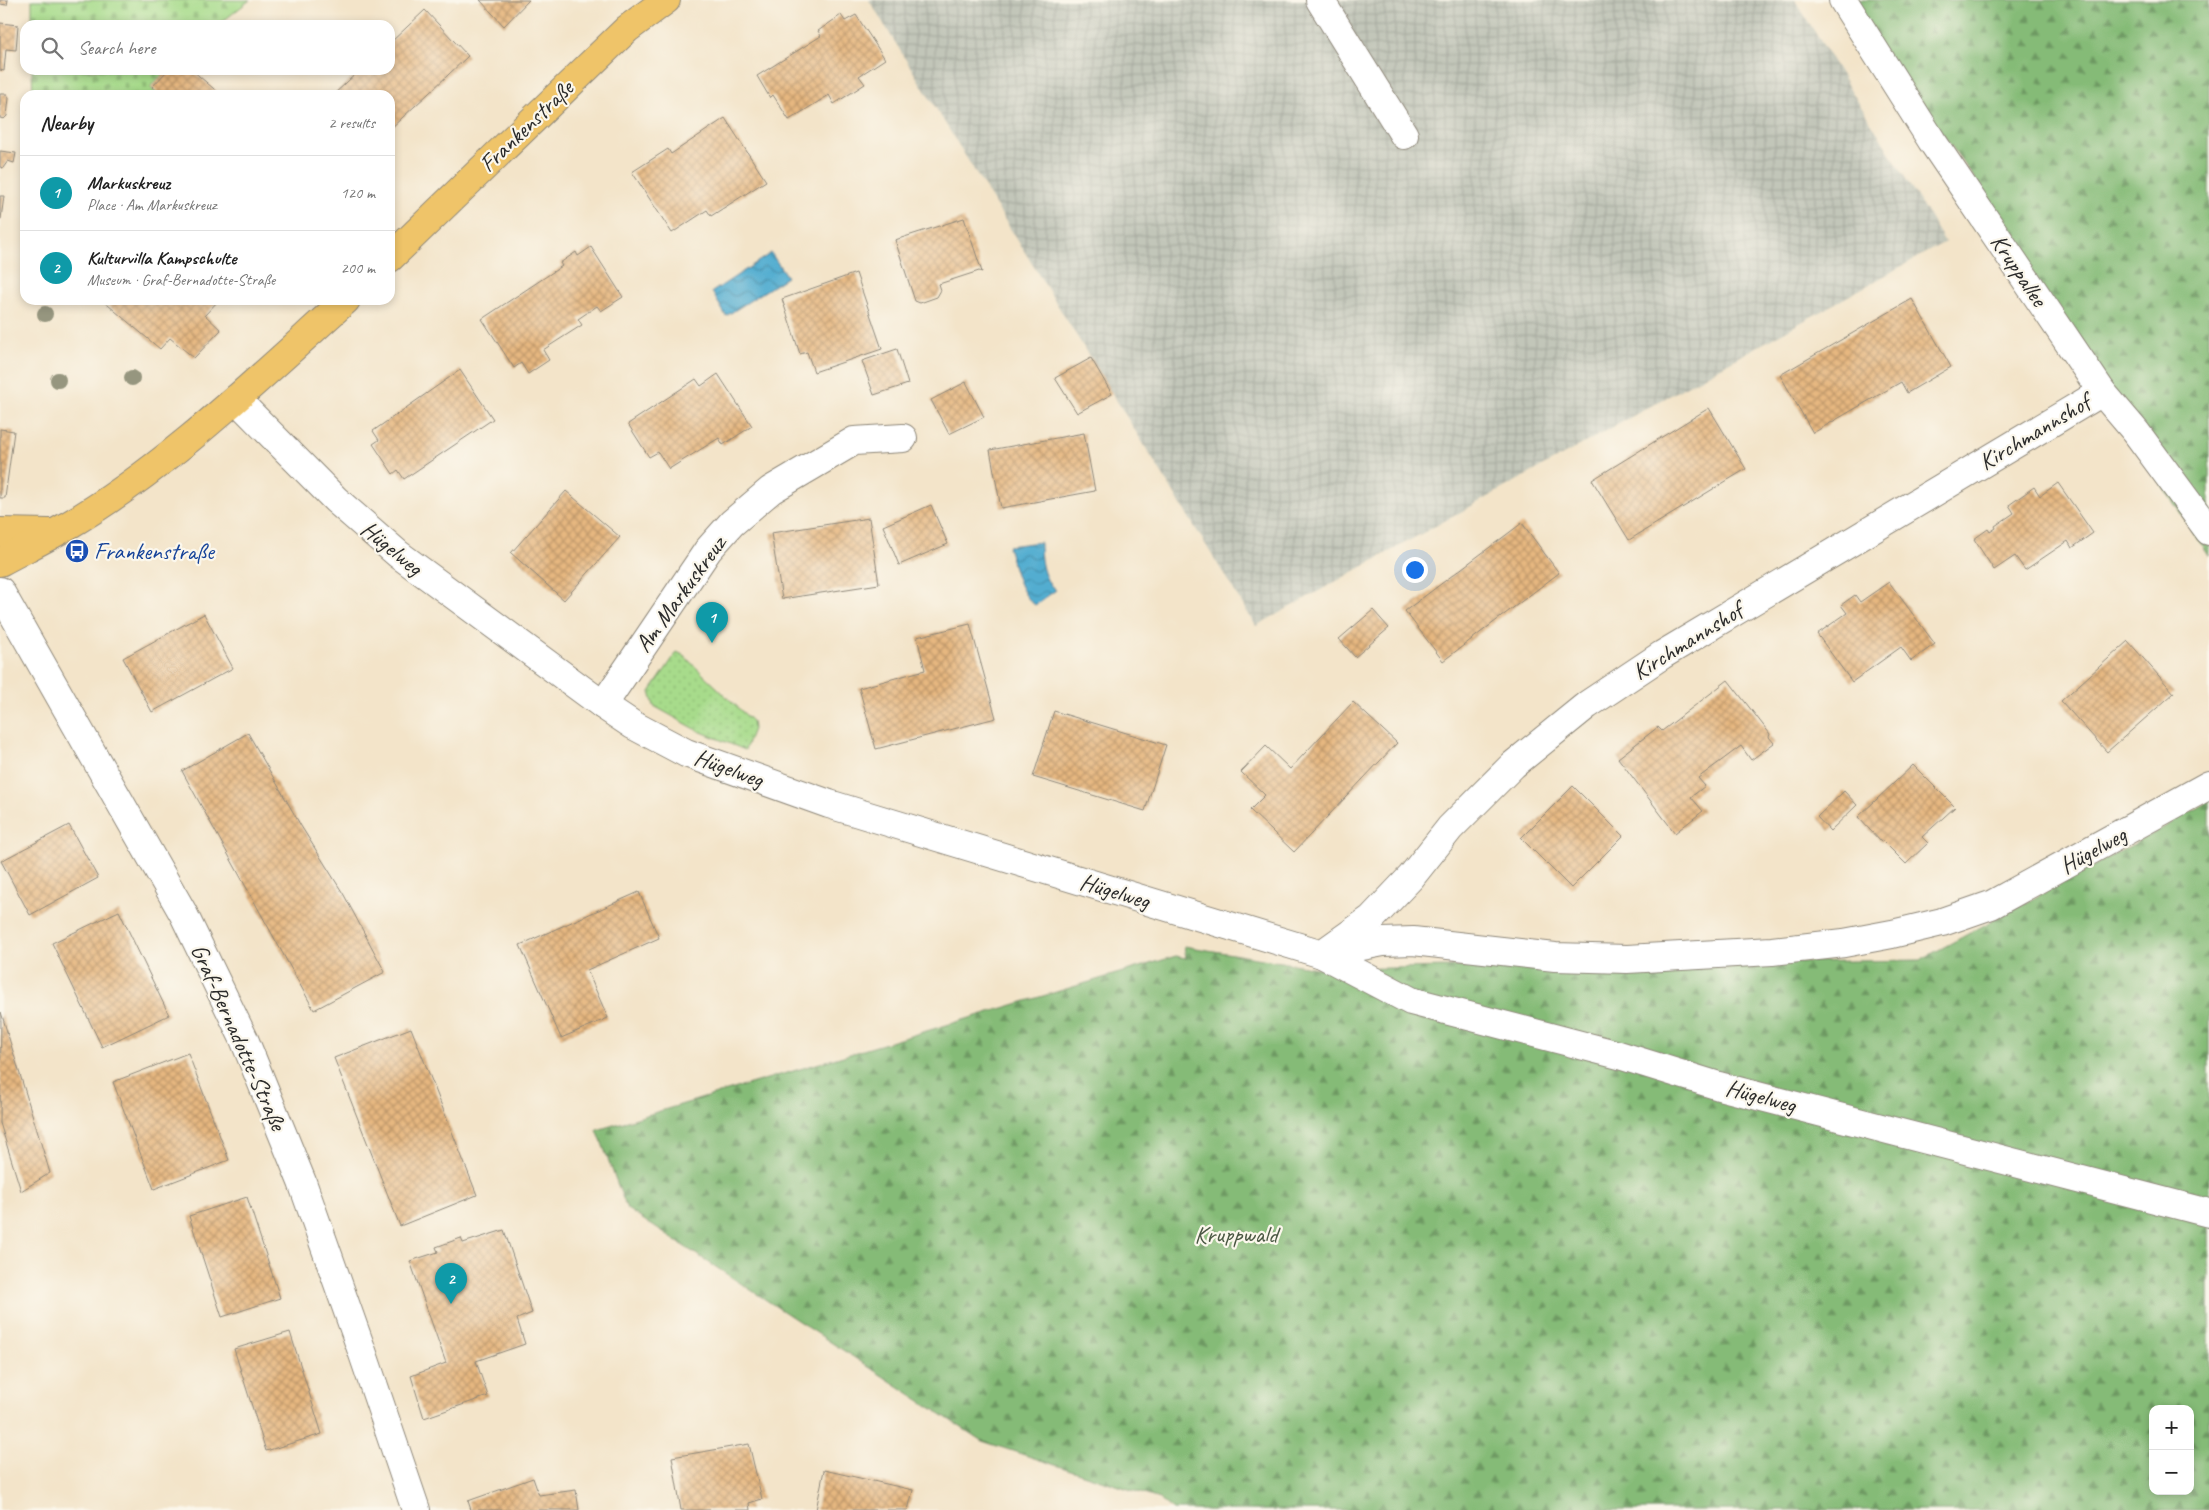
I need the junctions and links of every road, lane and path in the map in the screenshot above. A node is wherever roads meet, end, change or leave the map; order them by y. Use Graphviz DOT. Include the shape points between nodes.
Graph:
graph roads {
  1 [pos="666,0"];
  2 [pos="1320,0"];
  3 [pos="1843,0"];
  4 [pos="1404,136"];
  5 [pos="395,253"];
  6 [pos="340,305"];
  7 [pos="2102,392"];
  8 [pos="236,399"];
  9 [pos="902,438"];
  10 [pos="2209,531"];
  11 [pos="0,532"];
  12 [pos="55,533"];
  13 [pos="0,562"];
  14 [pos="0,591"];
  15 [pos="603,705"];
  16 [pos="2209,785"];
  17 [pos="1322,954"];
  18 [pos="2209,1213"];
  19 [pos="416,1510"];
  1 -- 5 [label="main road, Frankenstraße" via="627,29"];
  2 -- 4 [label="street"];
  3 -- 7 [label="street, Kruppallee" via="1932,141"];
  6 -- 8 [label="main road"];
  7 -- 10 [label="street, Kruppallee" via="2136,432"];
  7 -- 17 [label="street, Kirchmannshof" via="1662,655 1587,705 1513,764 1450,828 1411,877 1371,919"];
  8 -- 12 [label="main road" via="153,468"];
  8 -- 15 [label="street, Hügelweg" via="336,500 398,554"];
  9 -- 15 [label="street, Am Markuskreuz" via="854,441 771,490 732,524 708,550"];
  11 -- 12 [label="main road"];
  12 -- 13 [label="main road"];
  14 -- 19 [label="street, Graf-Bernadotte-Straße" via="182,914 244,1039 302,1182"];
  15 -- 17 [label="street, Hügelweg" via="686,753 829,804"];
  16 -- 17 [label="street, Hügelweg" via="1991,905 1942,922 1892,934 1772,951 1628,959 1546,956 1413,941 1383,942"];
  17 -- 18 [label="street, Hügelweg" via="1411,1000 1618,1055 1719,1086"];
}
